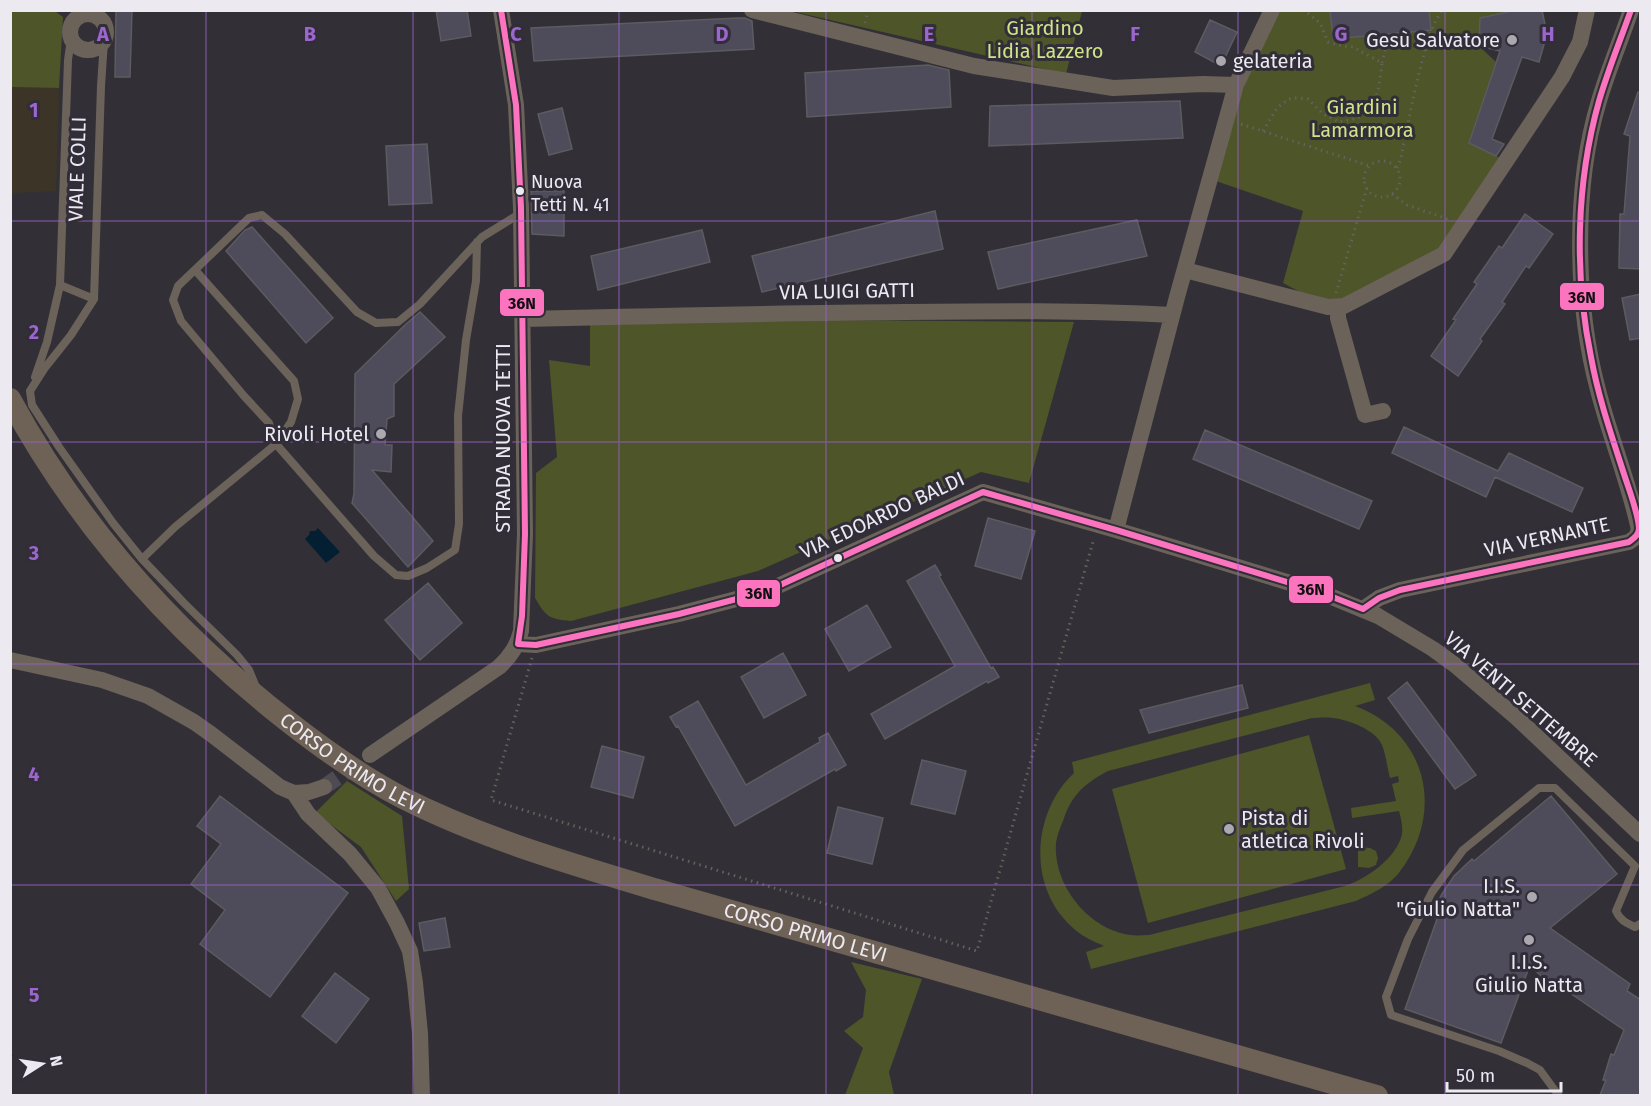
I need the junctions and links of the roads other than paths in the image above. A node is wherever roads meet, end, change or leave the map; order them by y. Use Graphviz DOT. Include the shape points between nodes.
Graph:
graph roads {
  1 [pos="501,10"];
  2 [pos="752,10"];
  3 [pos="1272,10"];
  4 [pos="1587,10"];
  5 [pos="1631,10"];
  6 [pos="77,14"];
  7 [pos="103,16"];
  8 [pos="71,39"];
  9 [pos="104,41"];
  10 [pos="1236,85"];
  11 [pos="521,213"];
  12 [pos="477,242"];
  13 [pos="195,270"];
  14 [pos="1185,270"];
  15 [pos="60,285"];
  16 [pos="94,299"];
  17 [pos="1335,307"];
  18 [pos="1172,315"];
  19 [pos="522,319"];
  20 [pos="20,395"];
  21 [pos="1383,411"];
  22 [pos="276,444"];
  23 [pos="1116,530"];
  24 [pos="142,559"];
  25 [pos="1363,609"];
  26 [pos="518,644"];
  27 [pos="10,660"];
  28 [pos="262,701"];
  29 [pos="370,755"];
  30 [pos="324,787"];
  31 [pos="294,793"];
  32 [pos="1641,834"];
  33 [pos="1641,924"];
  34 [pos="422,1095"];
  35 [pos="1377,1095"];
  36 [pos="1559,1095"];
  1 -- 11 [label="street, STRADA NUOVA TETTI" via="516,105"];
  2 -- 10 [label="street" via="974,66 1113,88"];
  3 -- 10 [label="street"];
  4 -- 17 [label="street" via="1580,42 1553,91 1444,254 1344,306"];
  5 -- 25 [label="street, VIA VERNANTE" via="1588,145 1581,242 1588,347 1639,530 1629,542 1400,590"];
  6 -- 7 [label="street"];
  6 -- 8 [label="street" via="70,28"];
  7 -- 9 [label="street"];
  8 -- 9 [label="street" via="79,48 90,51"];
  8 -- 15 [label="lane, VIALE COLLI"];
  9 -- 16 [label="lane, VIALE COLLI"];
  10 -- 14 [label="street"];
  11 -- 12 [label="lane"];
  11 -- 19 [label="street, STRADA NUOVA TETTI"];
  12 -- 13 [label="lane" via="399,322 376,323 357,312 285,234 262,215 249,218"];
  12 -- 22 [label="lane" via="476,280 458,416 459,524 455,550 427,568 408,576 396,575 374,556"];
  13 -- 22 [label="lane" via="178,286 173,300 181,321 269,423"];
  13 -- 22 [label="lane" via="294,381 298,399 291,422"];
  14 -- 17 [label="street"];
  14 -- 18 [label="street"];
  15 -- 16 [label="lane"];
  15 -- 20 [label="lane, VIALE COLLI" via="47,342"];
  16 -- 20 [label="lane" via="71,335"];
  17 -- 21 [label="street" via="1365,415"];
  18 -- 19 [label="street, VIA LUIGI GATTI" via="1005,310"];
  18 -- 23 [label="street"];
  19 -- 26 [label="street, STRADA NUOVA TETTI" via="524,566"];
  20 -- 24 [label="lane" via="32,405"];
  20 -- 28 [label="main road, CORSO PRIMO LEVI" via="45,457 75,504 122,564 190,637"];
  22 -- 24 [label="lane"];
  23 -- 25 [label="street, VIA EDOARDO BALDI" via="1320,592"];
  23 -- 26 [label="street, VIA EDOARDO BALDI" via="983,492 767,591 536,645"];
  24 -- 28 [label="lane, CORSO PRIMO LEVI" via="249,670"];
  25 -- 32 [label="street, VIA VENTI SETTEMBRE" via="1406,631 1455,665"];
  26 -- 29 [label="street" via="510,657 487,676"];
  27 -- 31 [label="street" via="102,680 148,696 211,735 280,788"];
  28 -- 35 [label="main road, CORSO PRIMO LEVI" via="366,778 430,811 534,851"];
  30 -- 31 [label="street"];
  31 -- 34 [label="street" via="308,814 350,854 378,888 410,951 420,1034"];
  33 -- 36 [label="lane" via="1627,924 1616,911 1635,866 1555,788 1539,788 1463,849 1432,892 1408,939 1386,997 1392,1015 1527,1063 1540,1070"];
}
